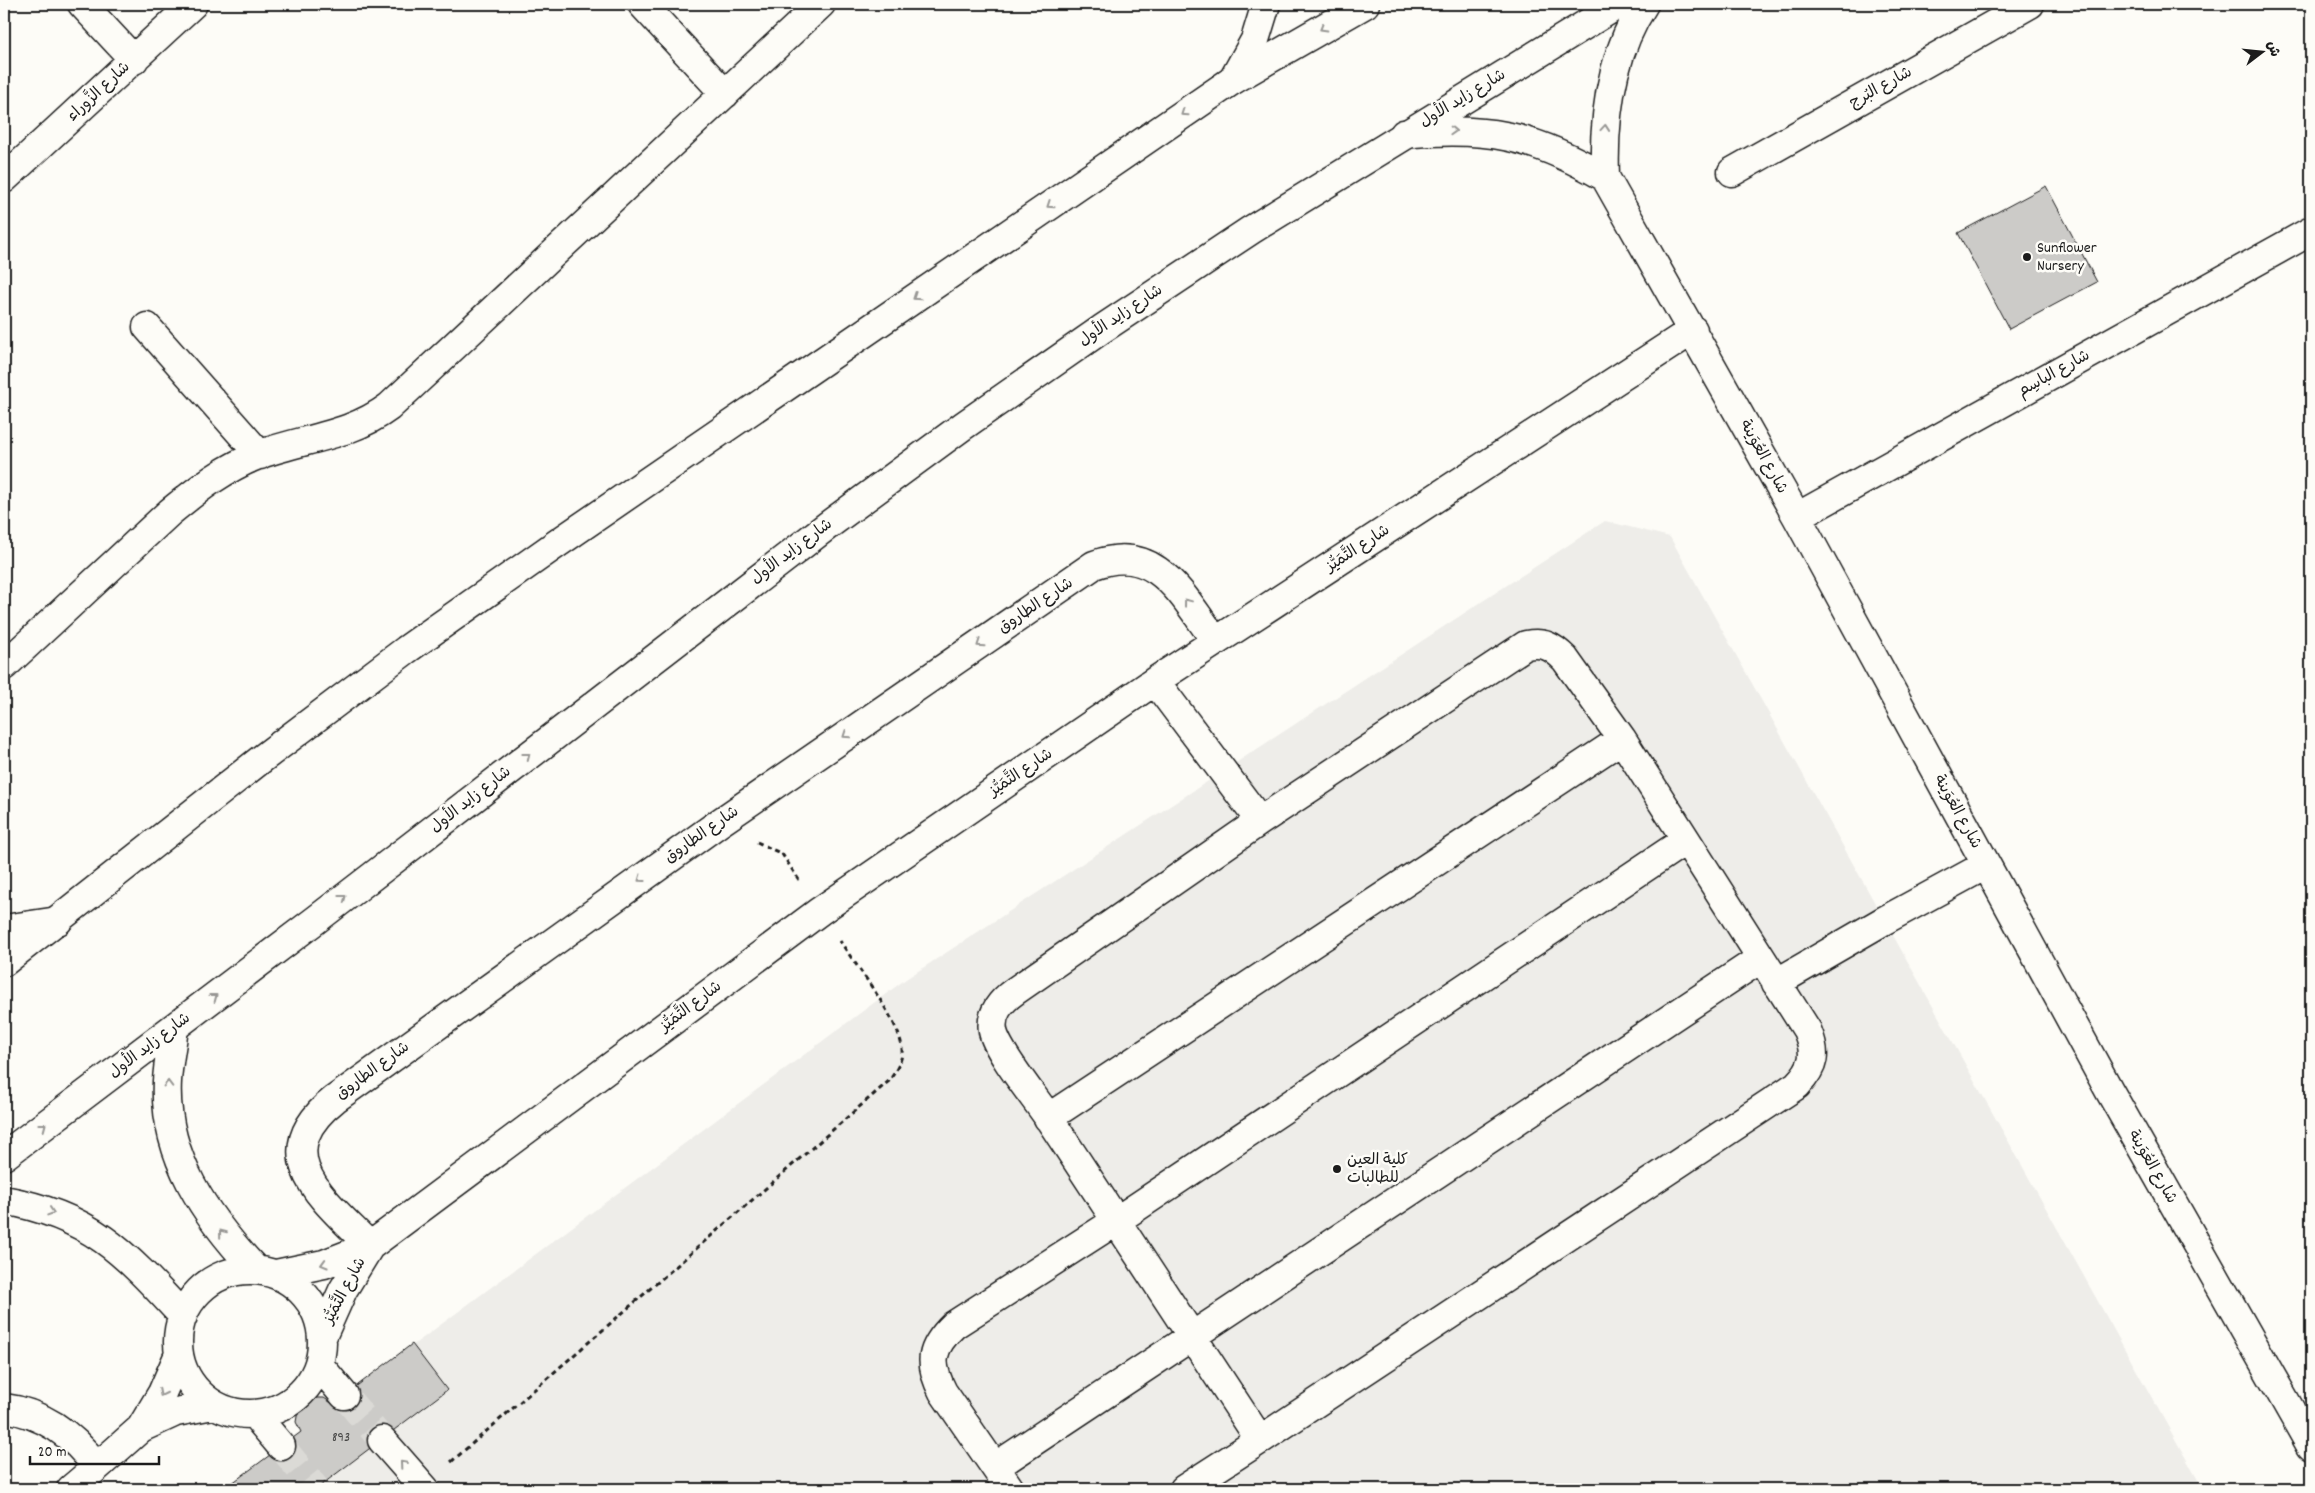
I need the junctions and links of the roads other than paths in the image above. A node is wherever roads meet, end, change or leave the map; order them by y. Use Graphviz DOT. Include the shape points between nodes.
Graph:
graph roads {
  1 [pos="82,4"];
  2 [pos="193,4"];
  3 [pos="642,4"];
  4 [pos="821,4"];
  5 [pos="1266,4"];
  6 [pos="1365,4"];
  7 [pos="1619,4"];
  8 [pos="1644,4"];
  9 [pos="2030,4"];
  10 [pos="134,60"];
  11 [pos="1233,80"];
  12 [pos="725,94"];
  13 [pos="1404,134"];
  14 [pos="1732,172"];
  15 [pos="1605,177"];
  16 [pos="4,179"];
  17 [pos="2311,231"];
  18 [pos="147,327"];
  19 [pos="1693,330"];
  20 [pos="260,455"];
  21 [pos="1797,517"];
  22 [pos="1216,641"];
  23 [pos="4,666"];
  24 [pos="1155,681"];
  25 [pos="1622,739"];
  26 [pos="1260,821"];
  27 [pos="1686,840"];
  28 [pos="1986,865"];
  29 [pos="58,921"];
  30 [pos="4,929"];
  31 [pos="1760,959"];
  32 [pos="4,962"];
  33 [pos="1776,983"];
  34 [pos="174,1028"];
  35 [pos="1048,1118"];
  36 [pos="4,1156"];
  37 [pos="4,1200"];
  38 [pos="1116,1221"];
  39 [pos="370,1246"];
  40 [pos="266,1271"];
  41 [pos="182,1316"];
  42 [pos="1192,1336"];
  43 [pos="322,1337"];
  44 [pos="179,1354"];
  45 [pos="319,1365"];
  46 [pos="344,1395"];
  47 [pos="213,1405"];
  48 [pos="4,1408"];
  49 [pos="255,1415"];
  50 [pos="141,1428"];
  51 [pos="382,1440"];
  52 [pos="1260,1440"];
  53 [pos="281,1446"];
  54 [pos="2311,1446"];
  55 [pos="97,1467"];
  56 [pos="996,1467"];
  57 [pos="424,1488"];
  58 [pos="71,1489"];
  59 [pos="1010,1489"];
  60 [pos="1184,1489"];
  1 -- 10 [label="main road"];
  2 -- 10 [label="main road, شارع الزَّوراء"];
  3 -- 12 [label="main road"];
  4 -- 12 [label="main road"];
  5 -- 11 [label="main road" via="1255,40"];
  6 -- 11 [label="main road, one-way"];
  7 -- 13 [label="main road, شارع زايد الأول"];
  15 -- 8 [label="main road, شارع العُوَينة, one-way" via="1607,106 1615,72"];
  9 -- 14 [label="main road, شارع البُرج"];
  10 -- 16 [label="main road, شارع الزَّوراء"];
  11 -- 29 [label="main road, one-way" via="406,650 259,761"];
  12 -- 20 [label="main road" via="389,407 345,431"];
  13 -- 15 [label="main road, شارع العُوَينة, one-way" via="1446,130 1488,132 1530,141 1569,156"];
  34 -- 13 [label="main road, شارع زايد الأول, one-way" via="605,695 955,432 1251,230"];
  15 -- 19 [label="main road, شارع العُوَينة"];
  17 -- 21 [label="main road, شارع الباسِم"];
  18 -- 20 [label="main road"];
  19 -- 21 [label="main road, شارع العُوَينة"];
  19 -- 22 [label="main road, شارع التَّمَيُّز"];
  20 -- 23 [label="main road" via="231,468 185,500"];
  21 -- 28 [label="main road, شارع العُوَينة"];
  22 -- 24 [label="main road, شارع التَّمَيُّز"];
  22 -- 39 [label="main road, شارع الطاروق, one-way" via="1166,576 1154,566 1140,560 1109,559 1094,565 719,823 335,1099 314,1118 303,1145 306,1173 313,1186"];
  24 -- 26 [label="main road"];
  24 -- 39 [label="main road, شارع التَّمَيُّز" via="820,911"];
  25 -- 26 [label="main road" via="1555,648 1541,643 1526,645"];
  25 -- 27 [label="main road"];
  25 -- 35 [label="main road"];
  26 -- 35 [label="main road" via="1002,1001 994,1015 993,1031 999,1047"];
  27 -- 31 [label="main road"];
  27 -- 38 [label="main road"];
  28 -- 33 [label="main road"];
  28 -- 54 [label="main road, شارع العُوَينة"];
  29 -- 30 [label="main road"];
  29 -- 32 [label="main road"];
  31 -- 33 [label="main road"];
  31 -- 42 [label="main road"];
  33 -- 52 [label="main road" via="1813,1044 1814,1059 1808,1074 1797,1085"];
  36 -- 34 [label="main road, شارع زايد الأول, one-way"];
  40 -- 34 [label="main road, one-way" via="211,1219 182,1167 168,1110 167,1081"];
  35 -- 38 [label="main road"];
  37 -- 41 [label="main road, one-way" via="62,1216 93,1232 121,1252"];
  38 -- 42 [label="main road"];
  38 -- 56 [label="main road" via="954,1325 940,1338 932,1356 934,1375"];
  39 -- 40 [label="main road, شارع التَّمَيُّز, one-way" via="324,1264"];
  39 -- 43 [label="main road, شارع التَّمَيُّز" via="343,1290"];
  40 -- 41 [label="main road" via="237,1270 219,1276 191,1300"];
  40 -- 43 [label="main road" via="294,1284 308,1299 318,1317"];
  41 -- 44 [label="main road"];
  42 -- 52 [label="main road"];
  42 -- 56 [label="main road"];
  43 -- 45 [label="main road"];
  44 -- 47 [label="main road" via="191,1383"];
  44 -- 50 [label="main road, one-way" via="162,1393"];
  45 -- 46 [label="main road"];
  45 -- 49 [label="main road" via="312,1381 288,1405"];
  47 -- 49 [label="main road"];
  47 -- 50 [label="main road" via="176,1412"];
  48 -- 55 [label="main road" via="20,1410 64,1431"];
  49 -- 53 [label="main road"];
  50 -- 55 [label="main road"];
  57 -- 51 [label="main road, one-way"];
  52 -- 60 [label="main road"];
  55 -- 58 [label="main road"];
  56 -- 59 [label="main road"];
}
